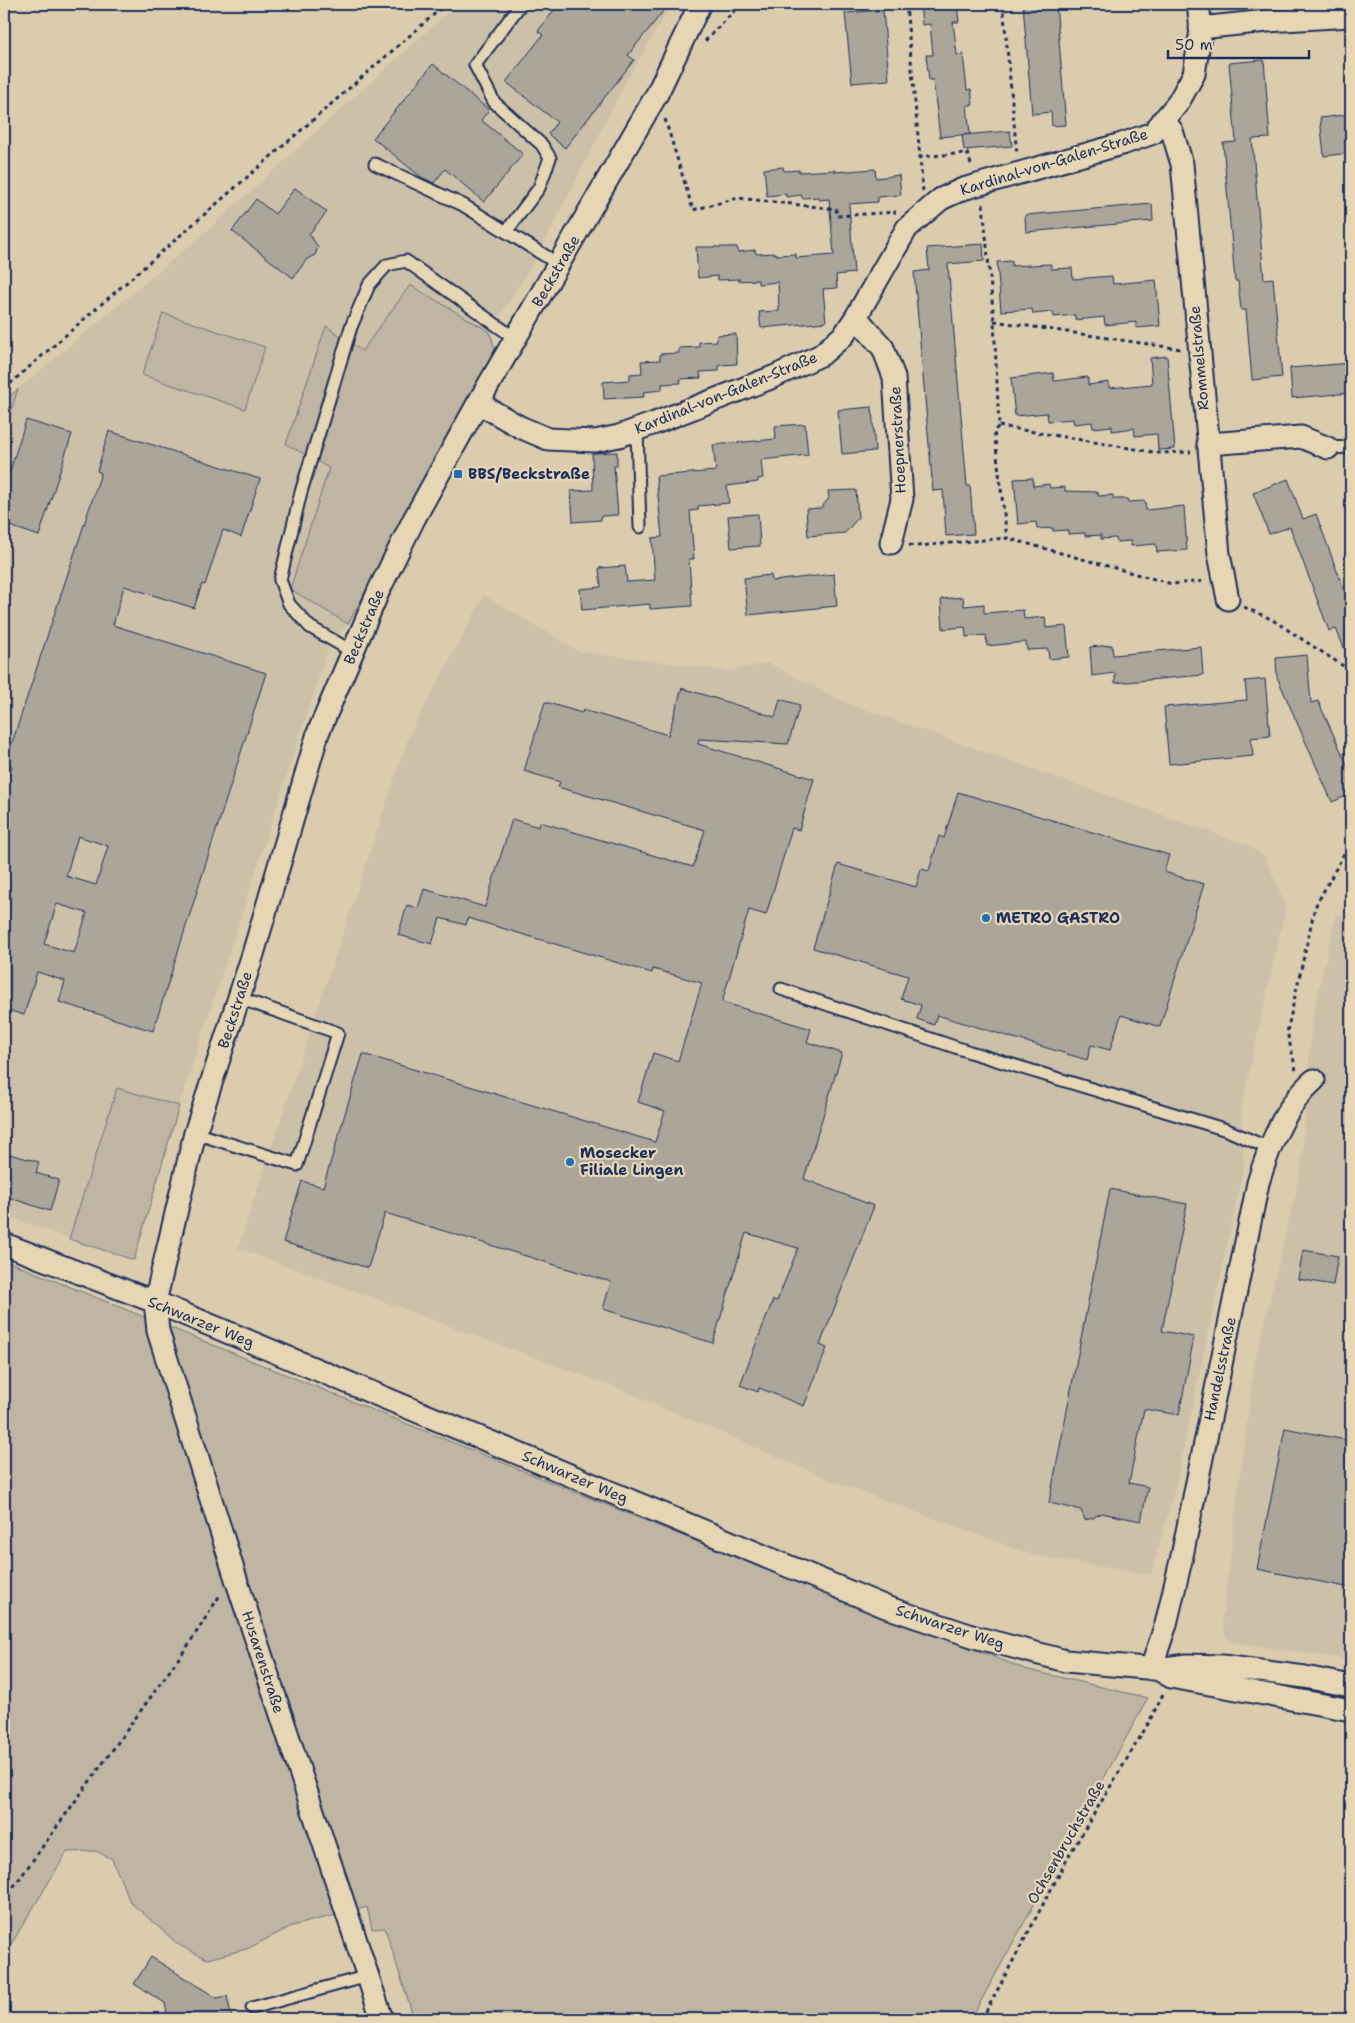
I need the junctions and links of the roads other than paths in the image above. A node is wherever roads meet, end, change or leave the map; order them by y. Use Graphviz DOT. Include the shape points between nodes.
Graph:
graph roads {
  1 [pos="521,4"];
  2 [pos="700,4"];
  3 [pos="1198,4"];
  4 [pos="1351,16"];
  5 [pos="1200,28"];
  6 [pos="1163,120"];
  7 [pos="375,164"];
  8 [pos="506,232"];
  9 [pos="560,265"];
  10 [pos="856,317"];
  11 [pos="516,339"];
  12 [pos="478,403"];
  13 [pos="637,429"];
  14 [pos="1351,447"];
  15 [pos="1208,448"];
  16 [pos="1328,448"];
  17 [pos="640,527"];
  18 [pos="891,543"];
  19 [pos="1228,599"];
  20 [pos="353,652"];
  21 [pos="781,990"];
  22 [pos="239,998"];
  23 [pos="1306,1086"];
  24 [pos="195,1133"];
  25 [pos="1271,1149"];
  26 [pos="4,1244"];
  27 [pos="155,1302"];
  28 [pos="1160,1672"];
  29 [pos="1351,1686"];
  30 [pos="1351,1710"];
  31 [pos="368,1976"];
  32 [pos="252,2008"];
  33 [pos="382,2019"];
  1 -- 8 [label="lane" via="475,66 494,102 542,145 550,158 539,188"];
  2 -- 9 [label="street, Beckstraße" via="657,94"];
  3 -- 5 [label="street, Kardinal-von-Galen-Straße"];
  4 -- 5 [label="street" via="1266,20"];
  5 -- 6 [label="street, Kardinal-von-Galen-Straße" via="1194,74 1178,103"];
  6 -- 10 [label="street, Kardinal-von-Galen-Straße" via="1153,132 979,184 941,199 906,228"];
  6 -- 15 [label="street, Rommelstraße" via="1172,130 1182,164"];
  7 -- 8 [label="lane" via="464,205"];
  8 -- 9 [label="lane"];
  9 -- 11 [label="street, Beckstraße"];
  10 -- 13 [label="street, Kardinal-von-Galen-Straße" via="844,334 820,355 773,377"];
  10 -- 18 [label="street, Hoepnerstraße" via="883,348 894,376 902,499"];
  11 -- 12 [label="street, Beckstraße"];
  11 -- 20 [label="lane" via="406,261 387,265 368,285 351,327 301,492 280,580 289,604 310,627"];
  12 -- 13 [label="street, Kardinal-von-Galen-Straße" via="520,427 548,438 595,441"];
  12 -- 20 [label="street, Beckstraße" via="414,518"];
  13 -- 17 [label="lane"];
  14 -- 16 [label="lane"];
  15 -- 16 [label="street" via="1300,437"];
  15 -- 19 [label="street, Rommelstraße" via="1219,554"];
  20 -- 22 [label="street, Beckstraße" via="318,733"];
  21 -- 25 [label="lane" via="970,1052 1227,1130"];
  22 -- 24 [label="street, Beckstraße"];
  22 -- 24 [label="lane" via="338,1033 297,1165"];
  23 -- 25 [label="street, Handelsstraße" via="1278,1129"];
  24 -- 27 [label="street, Beckstraße"];
  25 -- 28 [label="street, Handelsstraße" via="1258,1183 1166,1624"];
  26 -- 27 [label="street, Schwarzer Weg"];
  27 -- 28 [label="street, Schwarzer Weg" via="886,1607 975,1637 1066,1661"];
  27 -- 31 [label="street, Husarenstraße" via="158,1331 237,1582"];
  28 -- 29 [label="street, Schwarzer Weg" via="1187,1665 1222,1666"];
  28 -- 30 [label="street, Schwarzer Weg"];
  31 -- 32 [label="lane"];
  31 -- 33 [label="street, Husarenstraße"];
}
